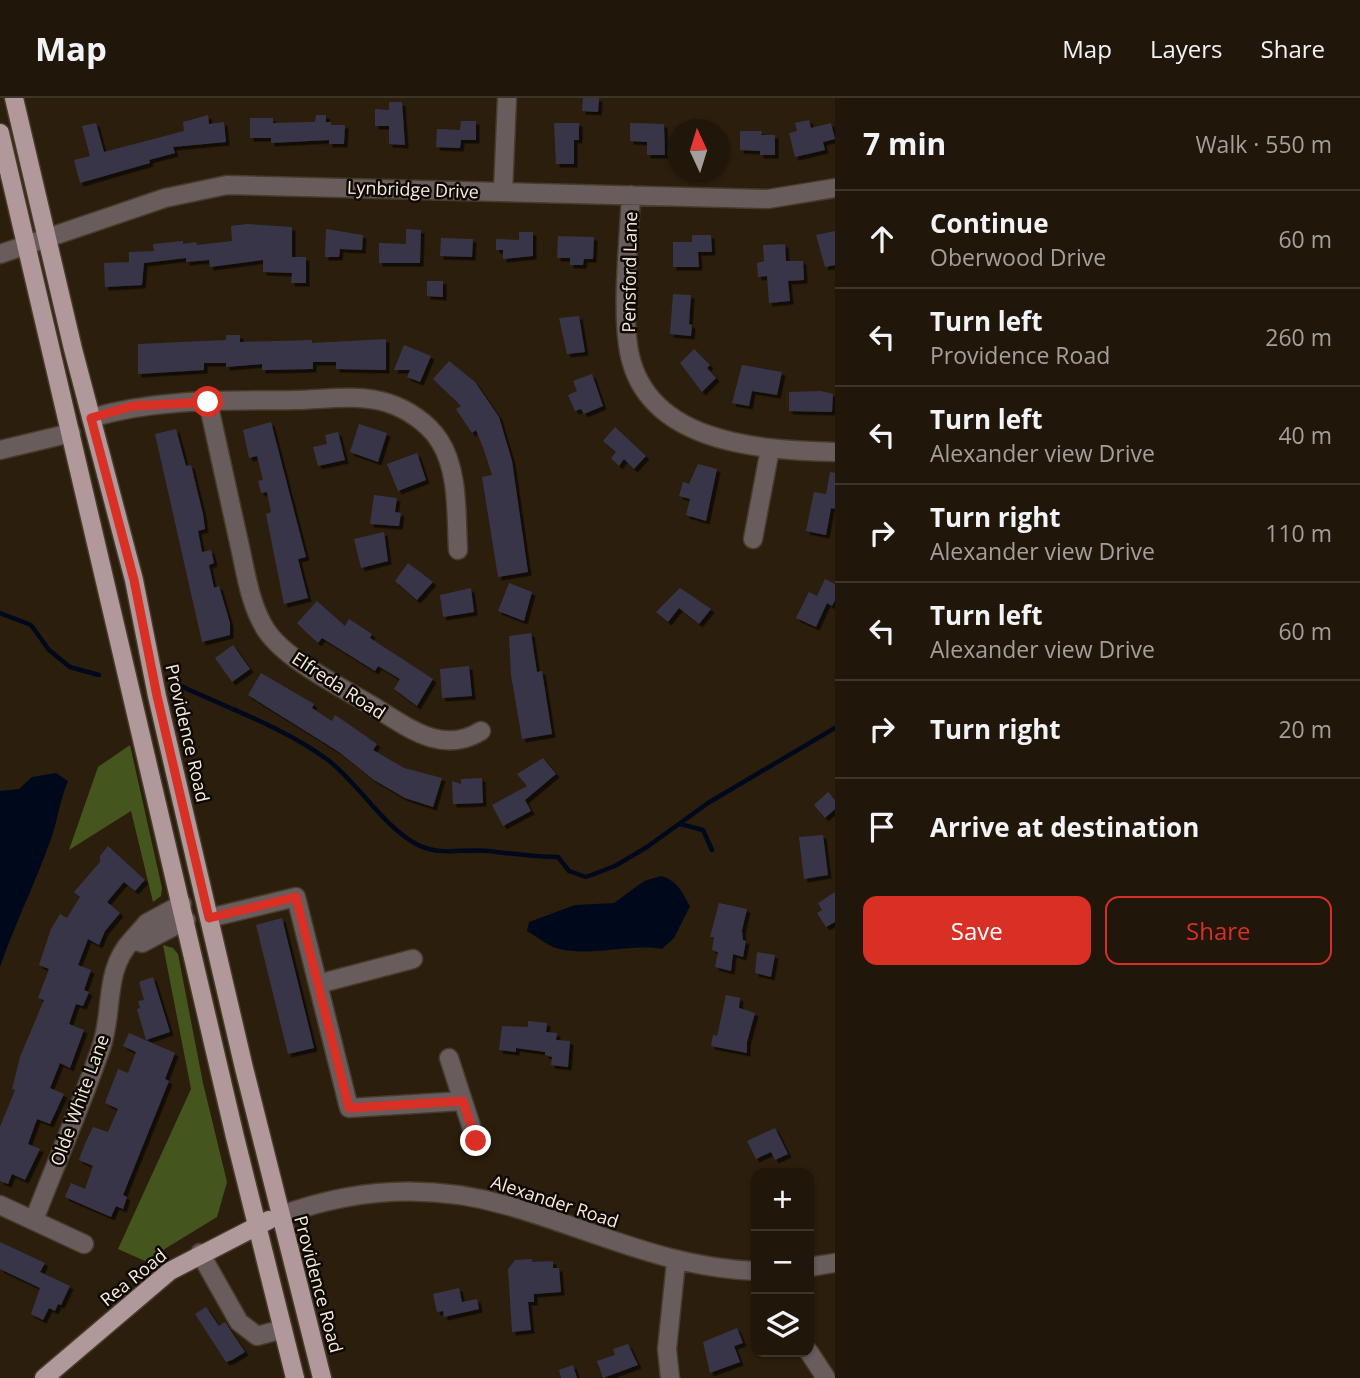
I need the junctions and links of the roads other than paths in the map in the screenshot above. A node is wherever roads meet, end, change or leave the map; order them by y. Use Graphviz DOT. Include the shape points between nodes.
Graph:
graph roads {
  1 [pos="14,98"];
  2 [pos="507,98"];
  3 [pos="0,133"];
  4 [pos="835,188"];
  5 [pos="503,191"];
  6 [pos="631,195"];
  7 [pos="47,238"];
  8 [pos="27,246"];
  9 [pos="0,254"];
  10 [pos="208,402"];
  11 [pos="91,418"];
  12 [pos="71,433"];
  13 [pos="770,449"];
  14 [pos="0,450"];
  15 [pos="835,452"];
  16 [pos="753,539"];
  17 [pos="458,550"];
  18 [pos="481,731"];
  19 [pos="184,912"];
  20 [pos="209,918"];
  21 [pos="413,959"];
  22 [pos="318,984"];
  23 [pos="449,1058"];
  24 [pos="463,1101"];
  25 [pos="476,1141"];
  26 [pos="0,1205"];
  27 [pos="279,1216"];
  28 [pos="34,1220"];
  29 [pos="258,1223"];
  30 [pos="84,1244"];
  31 [pos="200,1253"];
  32 [pos="676,1262"];
  33 [pos="835,1263"];
  34 [pos="814,1266"];
  35 [pos="751,1270"];
  36 [pos="283,1329"];
  37 [pos="811,1357"];
  38 [pos="44,1378"];
  39 [pos="295,1378"];
  40 [pos="322,1378"];
  41 [pos="670,1378"];
  42 [pos="826,1378"];
  1 -- 7 [label="main road, Providence Road"];
  2 -- 5 [label="street"];
  3 -- 8 [label="main road"];
  4 -- 6 [label="street, Lynbridge Drive" via="768,200"];
  5 -- 6 [label="street, Lynbridge Drive"];
  5 -- 7 [label="street, Lynbridge Drive" via="228,185 165,198"];
  6 -- 13 [label="street, Pensford Lane" via="627,334 636,375 650,397 682,425 710,437"];
  7 -- 8 [label="street, Lynbridge Drive"];
  7 -- 11 [label="main road, Providence Road"];
  8 -- 9 [label="street, Lynbridge Drive"];
  8 -- 12 [label="main road"];
  10 -- 11 [label="street" via="133,406"];
  10 -- 17 [label="street" via="370,399 400,408 428,428 446,454 455,496"];
  10 -- 18 [label="street, Elfreda Road" via="246,571 266,630 287,652 431,739 450,742"];
  11 -- 20 [label="main road, Providence Road" via="134,580"];
  12 -- 14 [label="street"];
  12 -- 19 [label="main road"];
  13 -- 15 [label="street, Pensford Lane"];
  13 -- 16 [label="street"];
  19 -- 28 [label="street, Olde White Lane" via="147,923 117,963 109,989 103,1045"];
  19 -- 29 [label="main road"];
  20 -- 22 [label="street" via="296,897"];
  20 -- 27 [label="main road, Providence Road"];
  21 -- 22 [label="street"];
  22 -- 24 [label="street" via="349,1108"];
  23 -- 24 [label="street"];
  24 -- 25 [label="street"];
  26 -- 28 [label="street"];
  27 -- 29 [label="main road, Alexander Road"];
  27 -- 32 [label="street, Alexander Road" via="357,1194 437,1192 506,1205"];
  27 -- 40 [label="main road, Providence Road"];
  28 -- 30 [label="street"];
  29 -- 31 [label="main road, Rea Road"];
  29 -- 36 [label="main road"];
  31 -- 36 [label="street" via="239,1322 257,1336"];
  31 -- 38 [label="main road, Rea Road" via="170,1271"];
  32 -- 35 [label="street, Alexander Road"];
  32 -- 41 [label="street" via="667,1349"];
  33 -- 34 [label="street"];
  36 -- 39 [label="main road"];
  37 -- 42 [label="street"];
}
